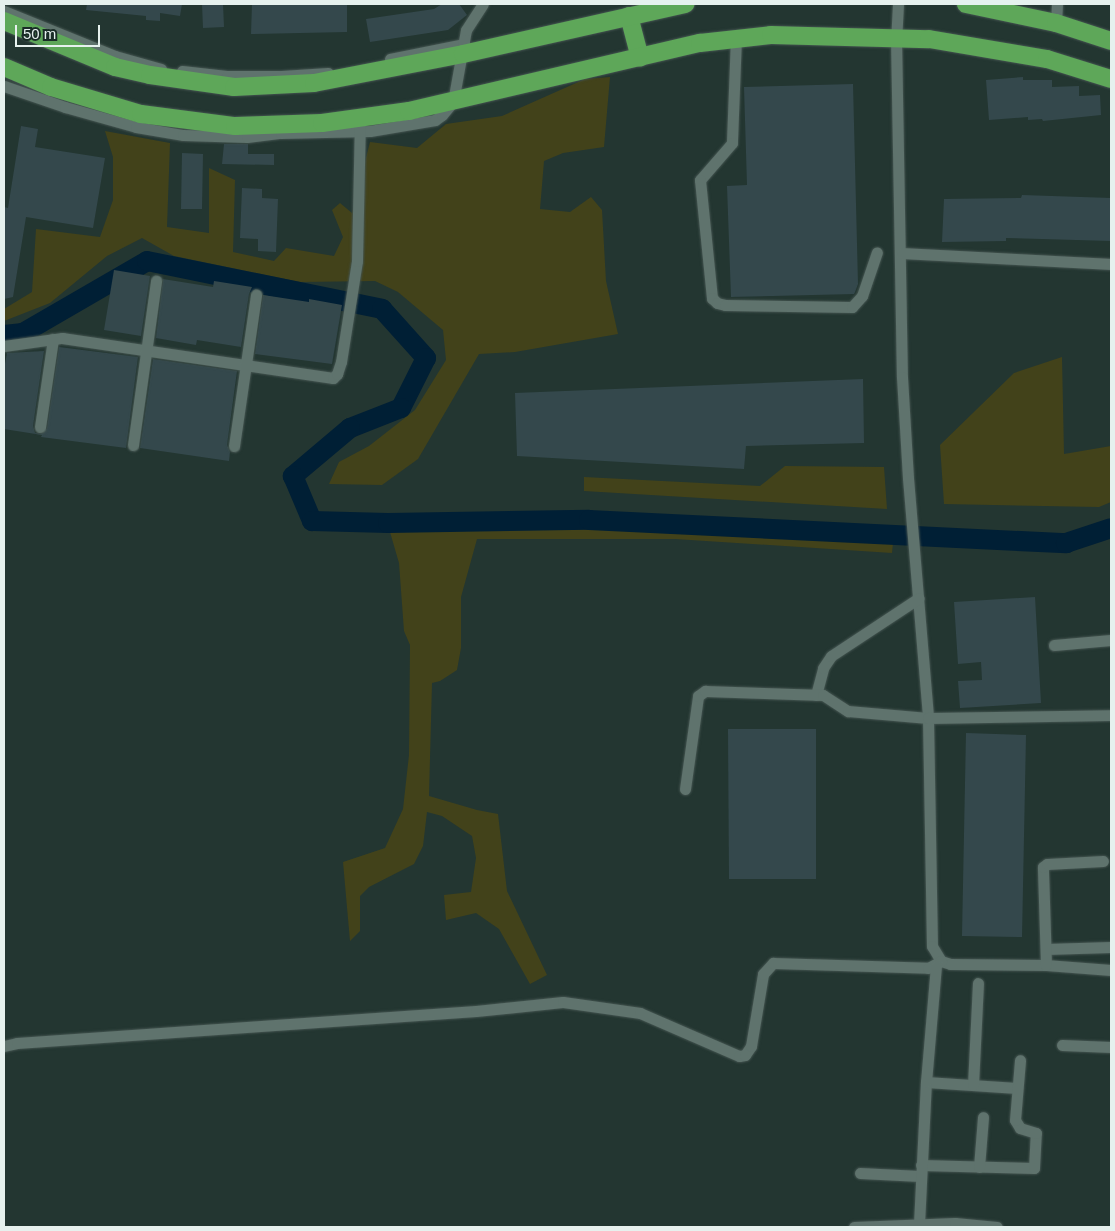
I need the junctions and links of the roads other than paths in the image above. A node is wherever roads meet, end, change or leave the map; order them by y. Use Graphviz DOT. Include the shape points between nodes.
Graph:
graph roads {
  1 [pos="483,4"];
  2 [pos="685,4"];
  3 [pos="898,4"];
  4 [pos="966,4"];
  5 [pos="1057,4"];
  6 [pos="4,10"];
  7 [pos="629,16"];
  8 [pos="4,21"];
  9 [pos="1056,23"];
  10 [pos="736,37"];
  11 [pos="896,37"];
  12 [pos="1111,42"];
  13 [pos="464,49"];
  14 [pos="640,58"];
  15 [pos="4,67"];
  16 [pos="1111,79"];
  17 [pos="4,86"];
  18 [pos="453,102"];
  19 [pos="360,125"];
  20 [pos="877,252"];
  21 [pos="902,253"];
  22 [pos="1111,264"];
  23 [pos="156,282"];
  24 [pos="256,295"];
  25 [pos="53,339"];
  26 [pos="4,346"];
  27 [pos="146,351"];
  28 [pos="245,366"];
  29 [pos="40,427"];
  30 [pos="133,445"];
  31 [pos="234,446"];
  32 [pos="919,598"];
  33 [pos="1111,640"];
  34 [pos="1054,645"];
  35 [pos="816,695"];
  36 [pos="1111,715"];
  37 [pos="928,718"];
  38 [pos="685,789"];
  39 [pos="1103,861"];
  40 [pos="1111,947"];
  41 [pos="1046,949"];
  42 [pos="938,963"];
  43 [pos="1046,965"];
  44 [pos="1111,970"];
  45 [pos="978,983"];
  46 [pos="1062,1045"];
  47 [pos="4,1046"];
  48 [pos="1111,1048"];
  49 [pos="1020,1060"];
  50 [pos="926,1082"];
  51 [pos="973,1085"];
  52 [pos="1017,1088"];
  53 [pos="983,1117"];
  54 [pos="979,1167"];
  55 [pos="921,1171"];
  56 [pos="860,1173"];
  57 [pos="919,1224"];
  58 [pos="854,1227"];
  59 [pos="997,1227"];
  1 -- 13 [label="street" via="466,30"];
  2 -- 7 [label="highway"];
  3 -- 11 [label="street"];
  4 -- 9 [label="highway"];
  5 -- 9 [label="street"];
  6 -- 13 [label="street" via="106,52 159,69 227,76 325,74"];
  7 -- 13 [label="highway"];
  7 -- 14 [label="highway"];
  8 -- 13 [label="highway" via="115,67 150,76 234,87 314,83"];
  9 -- 12 [label="highway"];
  10 -- 11 [label="highway"];
  10 -- 14 [label="highway"];
  10 -- 20 [label="street" via="732,143 700,180 712,298 725,305 852,307 862,296"];
  11 -- 16 [label="highway" via="971,45 1048,59"];
  11 -- 21 [label="street"];
  13 -- 18 [label="street"];
  14 -- 18 [label="highway"];
  15 -- 19 [label="highway" via="52,87 141,114 235,126"];
  17 -- 19 [label="street" via="136,128 183,135 248,136"];
  18 -- 19 [label="highway"];
  19 -- 28 [label="street" via="357,262 337,374 333,378"];
  21 -- 22 [label="street"];
  21 -- 32 [label="street" via="902,377"];
  23 -- 27 [label="street"];
  24 -- 28 [label="street"];
  25 -- 26 [label="street"];
  25 -- 27 [label="street"];
  25 -- 29 [label="street"];
  27 -- 28 [label="street"];
  27 -- 30 [label="street"];
  28 -- 31 [label="street"];
  32 -- 35 [label="street" via="831,656 823,668"];
  32 -- 37 [label="street"];
  33 -- 34 [label="street"];
  35 -- 37 [label="street" via="829,697 848,711"];
  35 -- 38 [label="street" via="710,690 700,694"];
  36 -- 37 [label="street"];
  37 -- 42 [label="street" via="932,946"];
  39 -- 41 [label="street" via="1047,864 1043,867"];
  40 -- 41 [label="street"];
  41 -- 43 [label="street"];
  42 -- 43 [label="street"];
  42 -- 47 [label="street" via="928,968 773,963 763,974 751,1046 745,1055 739,1056 640,1013 564,1002"];
  42 -- 50 [label="street"];
  43 -- 44 [label="street"];
  45 -- 51 [label="street"];
  46 -- 48 [label="street"];
  49 -- 52 [label="street"];
  50 -- 51 [label="street"];
  50 -- 55 [label="street"];
  51 -- 52 [label="street"];
  52 -- 54 [label="street" via="1015,1120 1020,1128 1036,1132 1035,1165 1030,1170"];
  53 -- 54 [label="street"];
  54 -- 55 [label="street"];
  55 -- 56 [label="street"];
  55 -- 57 [label="street"];
  57 -- 58 [label="street"];
  57 -- 59 [label="street"];
}
